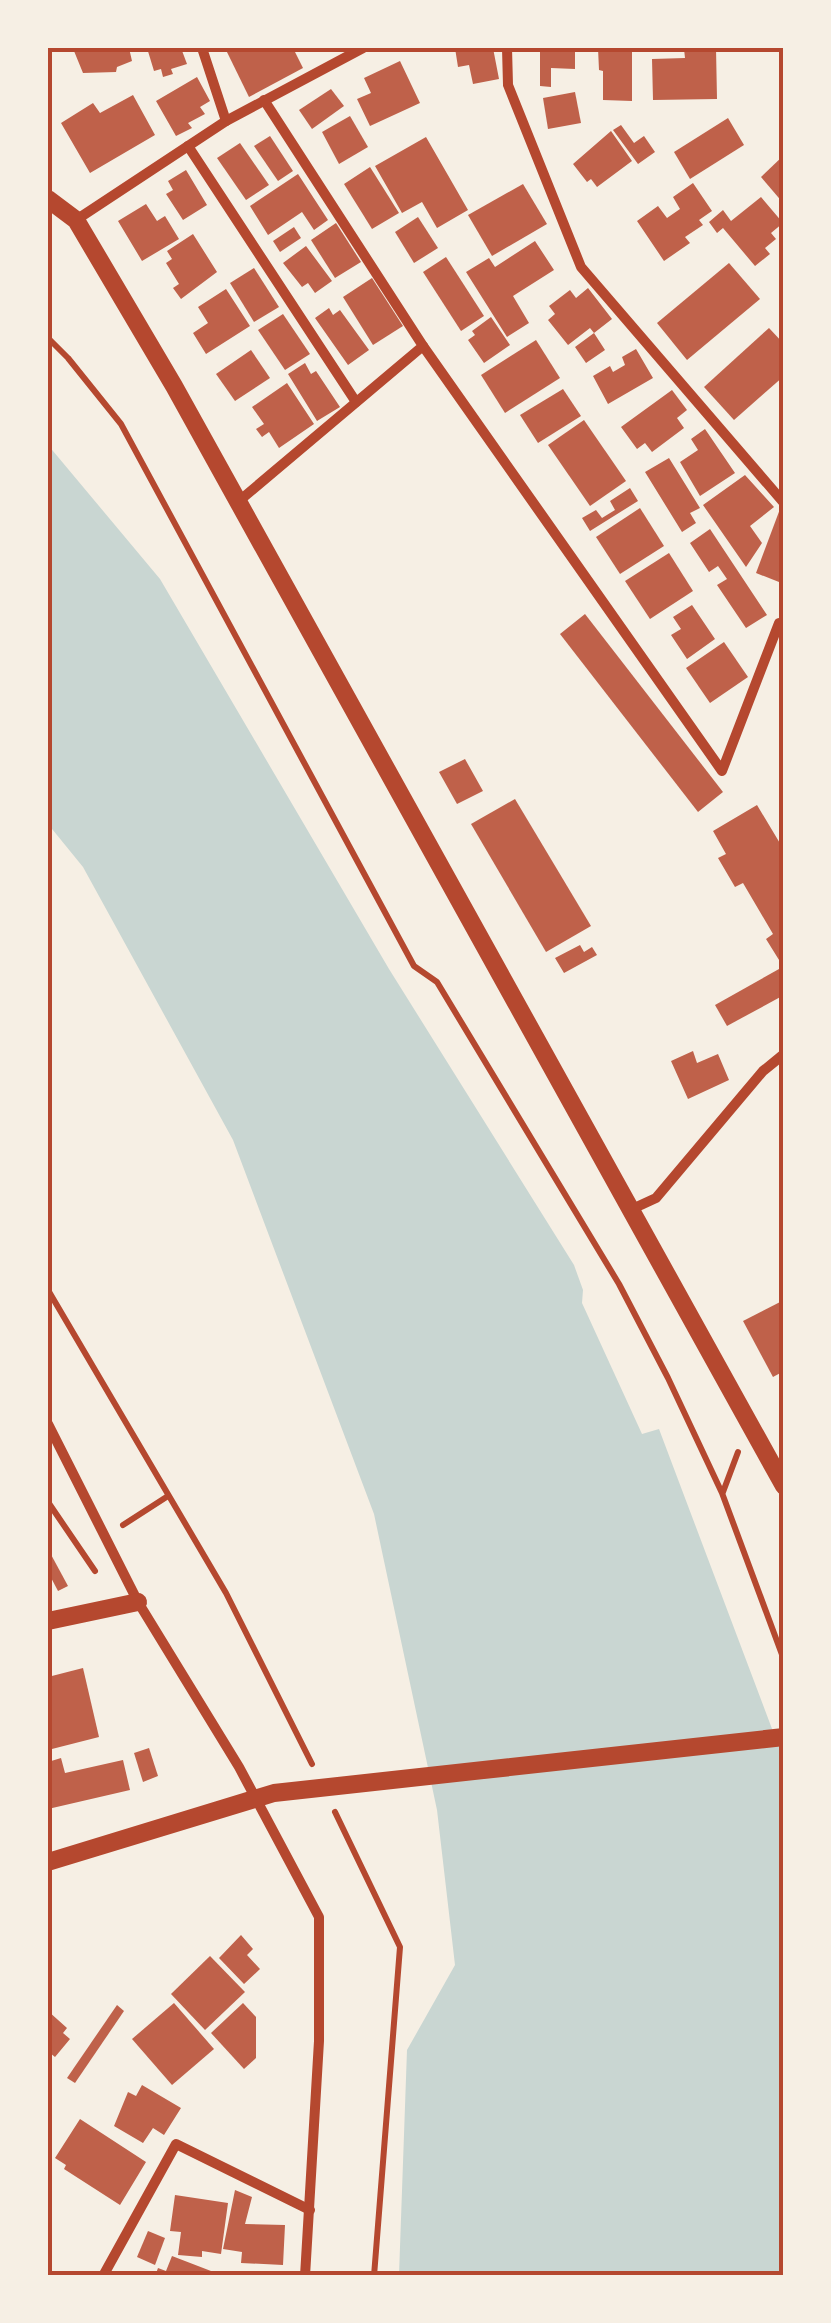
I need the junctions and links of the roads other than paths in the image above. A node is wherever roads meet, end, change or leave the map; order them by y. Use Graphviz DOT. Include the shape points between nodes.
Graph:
graph roads {
  1 [pos="202,48"];
  2 [pos="363,48"];
  3 [pos="507,48"];
  4 [pos="264,100"];
  5 [pos="226,121"];
  6 [pos="188,146"];
  7 [pos="48,199"];
  8 [pos="76,220"];
  9 [pos="423,346"];
  10 [pos="356,402"];
  11 [pos="239,501"];
  12 [pos="784,503"];
  13 [pos="784,608"];
  14 [pos="781,624"];
  15 [pos="784,1054"];
  16 [pos="629,1210"];
  17 [pos="48,1424"];
  18 [pos="784,1486"];
  19 [pos="138,1602"];
  20 [pos="48,1621"];
  21 [pos="784,1737"];
  22 [pos="254,1799"];
  23 [pos="48,1862"];
  24 [pos="310,2210"];
  25 [pos="103,2276"];
  26 [pos="305,2276"];
  1 -- 5 [label="street"];
  2 -- 4 [label="street"];
  3 -- 12 [label="street" via="508,85 580,268"];
  4 -- 5 [label="street"];
  4 -- 9 [label="street"];
  5 -- 6 [label="street"];
  6 -- 8 [label="street"];
  6 -- 10 [label="street"];
  7 -- 8 [label="street"];
  8 -- 11 [label="street"];
  9 -- 10 [label="street"];
  9 -- 14 [label="street" via="722,771"];
  10 -- 11 [label="street"];
  11 -- 16 [label="street"];
  13 -- 14 [label="street"];
  15 -- 16 [label="street" via="763,1070 656,1198"];
  16 -- 18 [label="street"];
  17 -- 19 [label="street"];
  19 -- 20 [label="street"];
  19 -- 22 [label="street"];
  21 -- 22 [label="street"];
  22 -- 23 [label="street"];
  22 -- 24 [label="street" via="319,1917"];
  24 -- 25 [label="street" via="176,2144"];
  24 -- 26 [label="street"];
}
